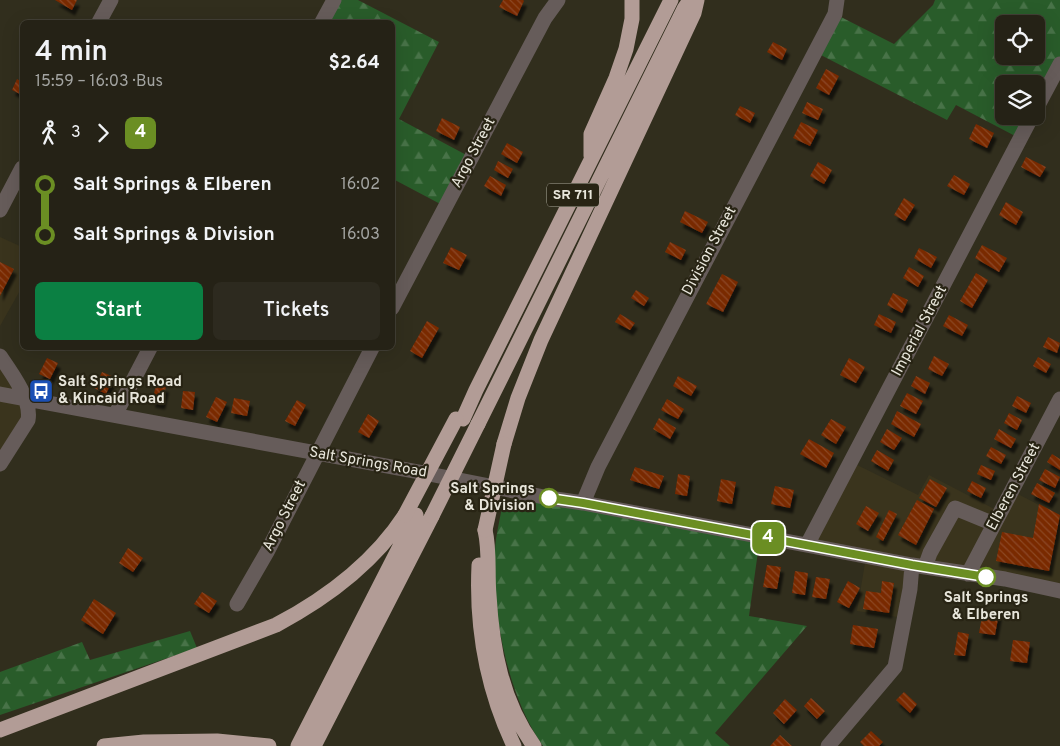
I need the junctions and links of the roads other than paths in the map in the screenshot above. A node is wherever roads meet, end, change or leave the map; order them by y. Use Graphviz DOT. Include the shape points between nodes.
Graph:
graph roads {
  1 [pos="111,0"];
  2 [pos="334,0"];
  3 [pos="558,0"];
  4 [pos="632,0"];
  5 [pos="671,0"];
  6 [pos="690,0"];
  7 [pos="697,0"];
  8 [pos="837,0"];
  9 [pos="100,20"];
  10 [pos="323,20"];
  11 [pos="1060,64"];
  12 [pos="1045,92"];
  13 [pos="1027,125"];
  14 [pos="590,160"];
  15 [pos="20,172"];
  16 [pos="0,210"];
  17 [pos="395,302"];
  18 [pos="149,350"];
  19 [pos="371,350"];
  20 [pos="0,356"];
  21 [pos="0,394"];
  22 [pos="26,399"];
  23 [pos="1060,399"];
  24 [pos="115,415"];
  25 [pos="316,454"];
  26 [pos="0,464"];
  27 [pos="583,503"];
  28 [pos="410,515"];
  29 [pos="994,524"];
  30 [pos="485,530"];
  31 [pos="807,545"];
  32 [pos="919,566"];
  33 [pos="968,574"];
  34 [pos="1060,591"];
  35 [pos="237,604"];
  36 [pos="327,704"];
  37 [pos="0,730"];
  38 [pos="104,746"];
  39 [pos="269,746"];
  40 [pos="298,746"];
  41 [pos="314,746"];
  42 [pos="514,746"];
  43 [pos="534,746"];
  44 [pos="828,746"];
  1 -- 9 [label="street"];
  2 -- 10 [label="street"];
  3 -- 17 [label="street, Argo Street" via="545,18"];
  4 -- 14 [label="highway" via="626,49 591,134"];
  5 -- 14 [label="highway, SR 711"];
  6 -- 36 [label="highway, bridge" via="432,516"];
  7 -- 30 [label="highway, bridge" via="694,13 541,340 504,444"];
  8 -- 27 [label="street, Division Street" via="835,14 598,467"];
  11 -- 12 [label="street"];
  13 -- 31 [label="street, Imperial Street"];
  14 -- 28 [label="highway, SR 711, bridge"];
  15 -- 16 [label="street"];
  18 -- 24 [label="street"];
  19 -- 25 [label="street, Argo Street"];
  20 -- 22 [label="street"];
  21 -- 22 [label="street, Salt Springs Road"];
  22 -- 24 [label="street, Salt Springs Road"];
  22 -- 26 [label="street" via="28,420"];
  23 -- 29 [label="street, Elberen Street"];
  24 -- 25 [label="street, Salt Springs Road"];
  25 -- 27 [label="street, Salt Springs Road"];
  25 -- 35 [label="street, Argo Street"];
  27 -- 31 [label="street, Salt Springs Road"];
  28 -- 36 [label="highway"];
  28 -- 37 [label="highway" via="358,570 315,603 276,625"];
  29 -- 32 [label="street" via="955,508"];
  29 -- 33 [label="street, Elberen Street"];
  30 -- 42 [label="highway" via="479,544 478,584 483,651 493,692"];
  30 -- 43 [label="highway" via="489,545 490,613 501,677 515,714"];
  31 -- 32 [label="street, Salt Springs Road"];
  32 -- 33 [label="street, Salt Springs Road"];
  32 -- 44 [label="street" via="895,667"];
  33 -- 34 [label="street, Salt Springs Road"];
  36 -- 40 [label="highway"];
  36 -- 41 [label="highway"];
  38 -- 39 [label="highway" via="217,741"];
}
